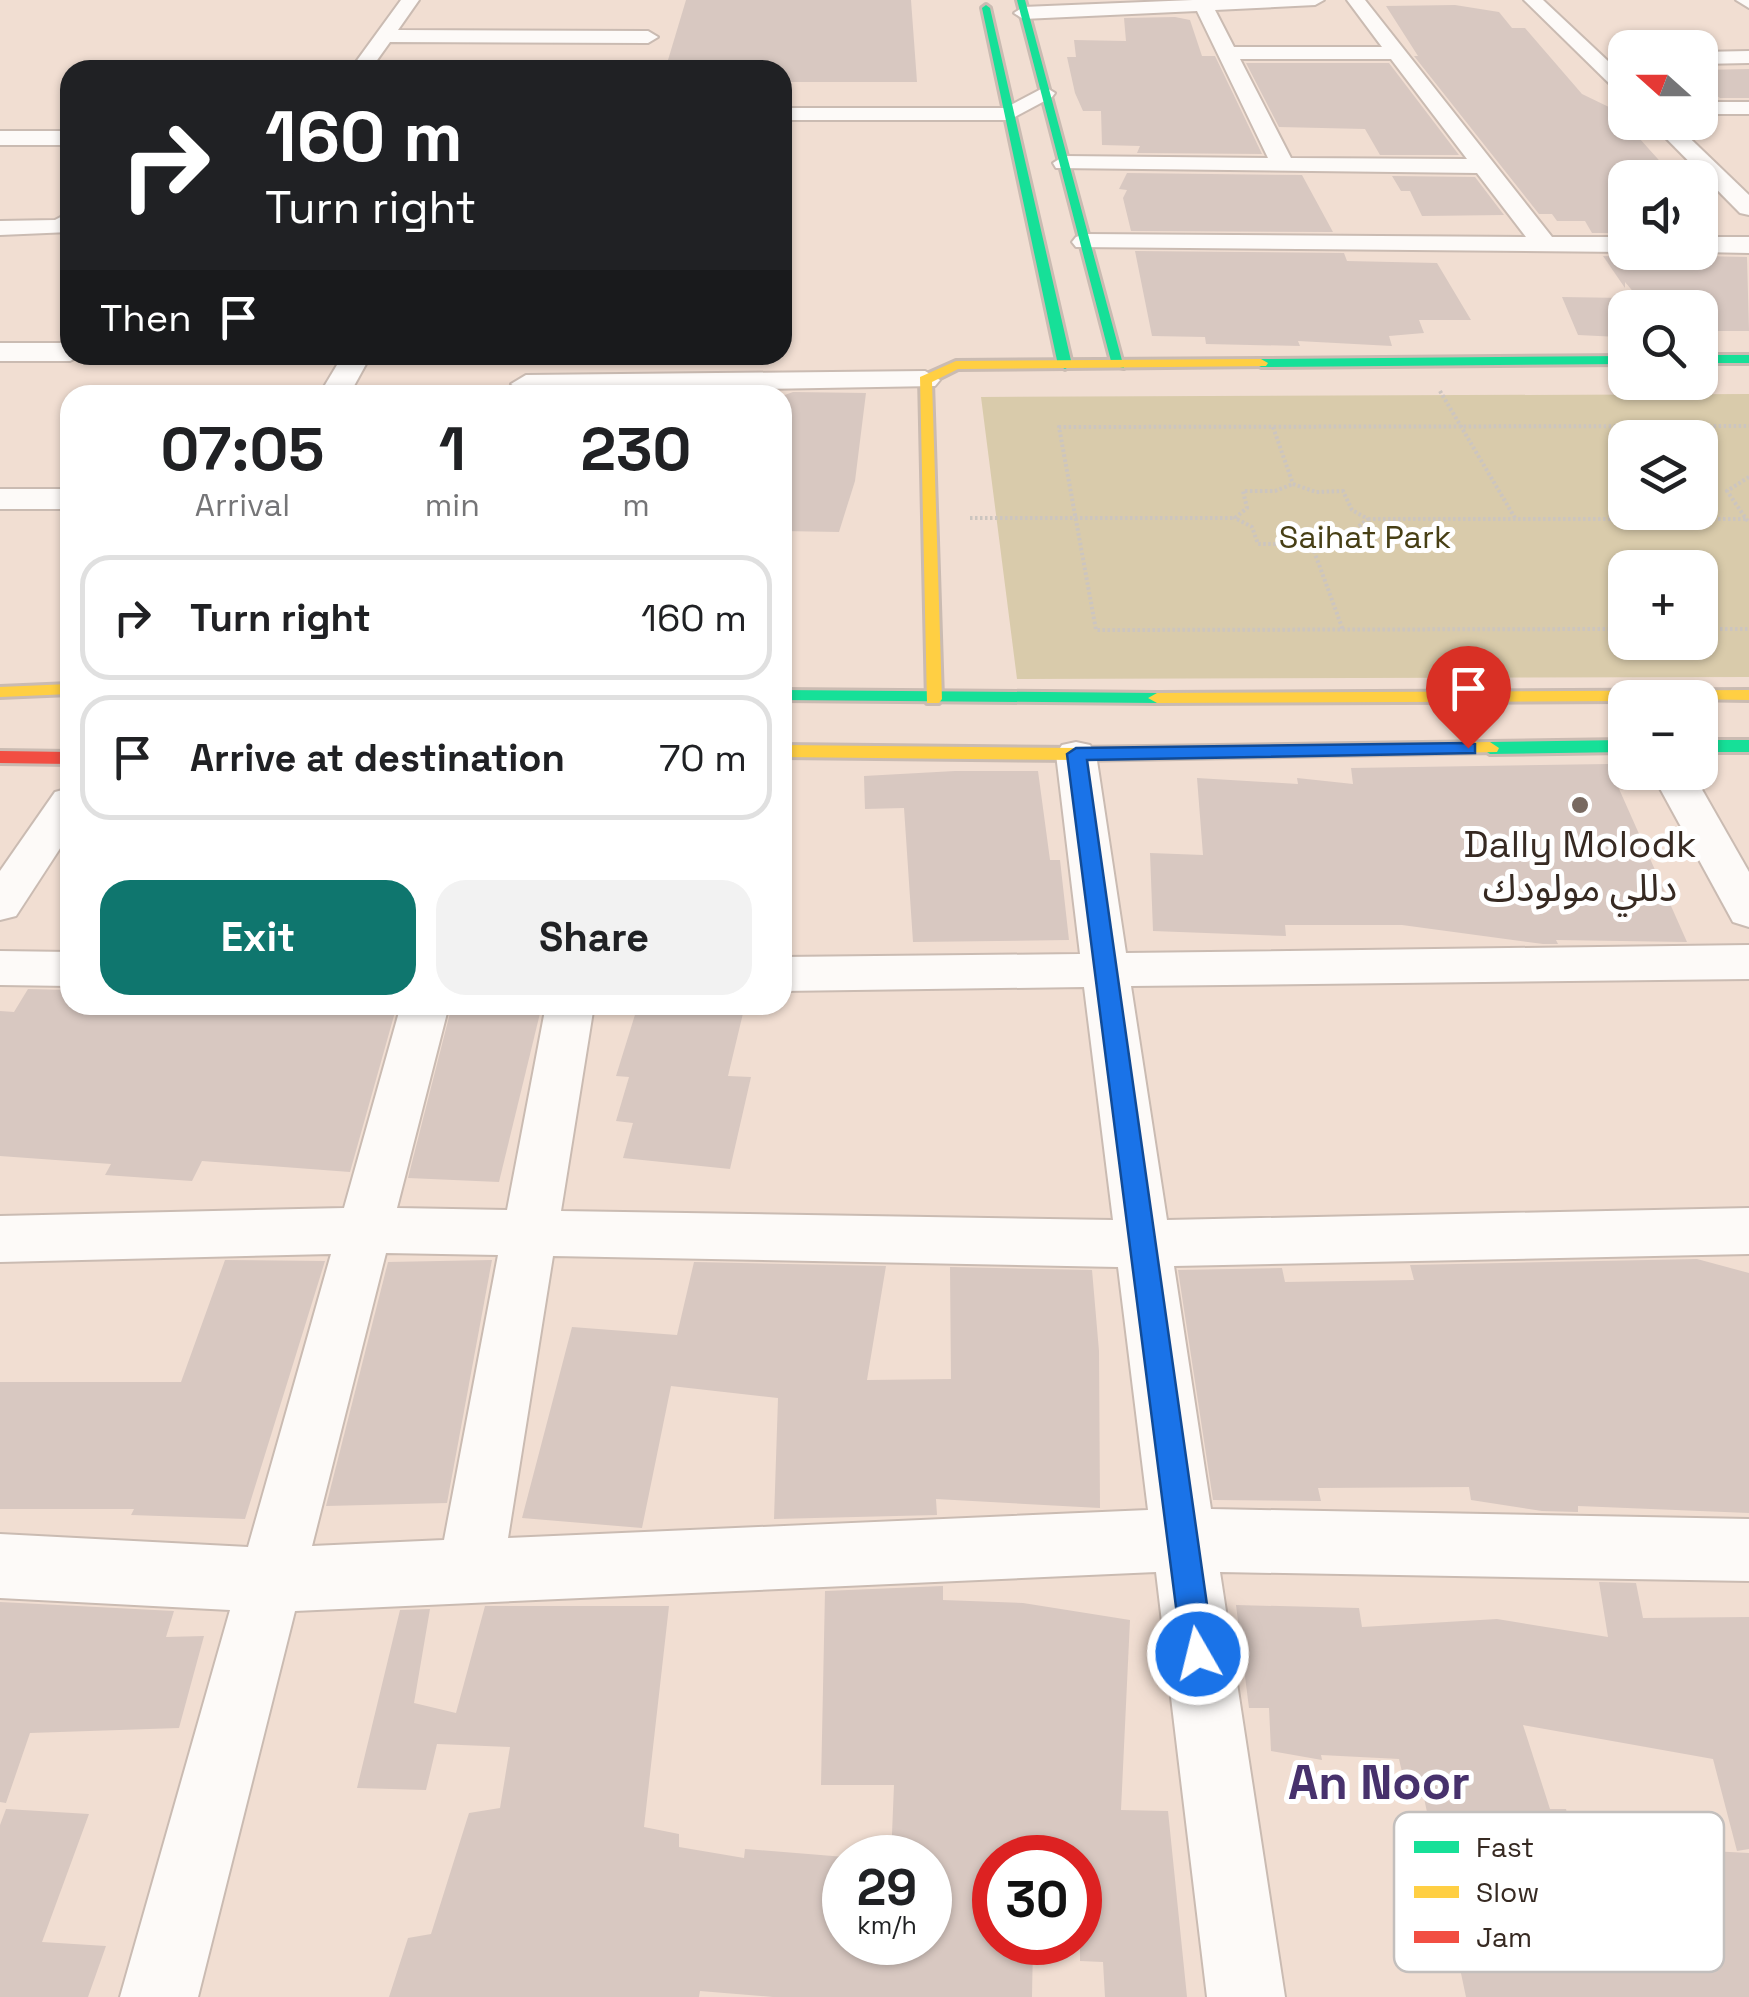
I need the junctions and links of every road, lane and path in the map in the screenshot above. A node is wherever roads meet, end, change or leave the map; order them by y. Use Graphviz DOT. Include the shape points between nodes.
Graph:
graph roads {
  1 [pos="410,0"];
  2 [pos="984,0"];
  3 [pos="1314,0"];
  4 [pos="1356,0"];
  5 [pos="1533,0"];
  6 [pos="1022,6"];
  7 [pos="1205,8"];
  8 [pos="659,12"];
  9 [pos="384,36"];
  10 [pos="1228,53"];
  11 [pos="1396,53"];
  12 [pos="1749,57"];
  13 [pos="1718,58"];
  14 [pos="1595,59"];
  15 [pos="1608,59"];
  16 [pos="367,60"];
  17 [pos="1608,72"];
  18 [pos="1045,93"];
  19 [pos="1718,108"];
  20 [pos="1749,108"];
  21 [pos="792,114"];
  22 [pos="1010,114"];
  23 [pos="0,138"];
  24 [pos="60,138"];
  25 [pos="1679,140"];
  26 [pos="1699,160"];
  27 [pos="1064,162"];
  28 [pos="1283,164"];
  29 [pos="1484,166"];
  30 [pos="1718,178"];
  31 [pos="1749,178"];
  32 [pos="1749,208"];
  33 [pos="60,227"];
  34 [pos="0,228"];
  35 [pos="1085,242"];
  36 [pos="1545,246"];
  37 [pos="1608,246"];
  38 [pos="1718,246"];
  39 [pos="1749,246"];
  40 [pos="0,352"];
  41 [pos="60,352"];
  42 [pos="1718,359"];
  43 [pos="1749,359"];
  44 [pos="1608,360"];
  45 [pos="1422,362"];
  46 [pos="1065,365"];
  47 [pos="1118,365"];
  48 [pos="924,380"];
  49 [pos="724,385"];
  50 [pos="1462,426"];
  51 [pos="1749,426"];
  52 [pos="1273,427"];
  53 [pos="1749,477"];
  54 [pos="1293,484"];
  55 [pos="0,499"];
  56 [pos="60,500"];
  57 [pos="928,518"];
  58 [pos="1076,518"];
  59 [pos="1235,518"];
  60 [pos="1368,519"];
  61 [pos="1516,519"];
  62 [pos="1747,521"];
  63 [pos="1314,551"];
  64 [pos="1749,628"];
  65 [pos="1608,629"];
  66 [pos="1718,629"];
  67 [pos="1343,630"];
  68 [pos="60,689"];
  69 [pos="0,692"];
  70 [pos="1749,694"];
  71 [pos="792,695"];
  72 [pos="933,699"];
  73 [pos="1608,746"];
  74 [pos="1718,746"];
  75 [pos="1749,746"];
  76 [pos="792,751"];
  77 [pos="1076,754"];
  78 [pos="0,757"];
  79 [pos="60,758"];
  80 [pos="1681,790"];
  81 [pos="60,816"];
  82 [pos="0,905"];
  83 [pos="1749,912"];
  84 [pos="1749,962"];
  85 [pos="0,968"];
  86 [pos="60,969"];
  87 [pos="1104,971"];
  88 [pos="792,974"];
  89 [pos="421,1015"];
  90 [pos="568,1015"];
  91 [pos="364,1230"];
  92 [pos="1749,1232"];
  93 [pos="527,1233"];
  94 [pos="0,1239"];
  95 [pos="1142,1244"];
  96 [pos="1182,1540"];
  97 [pos="1749,1550"];
  98 [pos="0,1566"];
  99 [pos="470,1572"];
  100 [pos="271,1580"];
  101 [pos="159,1997"];
  102 [pos="1246,1997"];
  1 -- 9 [label="street"];
  2 -- 22 [label="street"];
  3 -- 7 [label="street"];
  4 -- 11 [label="street"];
  5 -- 14 [label="street"];
  6 -- 7 [label="street"];
  6 -- 18 [label="street"];
  7 -- 10 [label="street"];
  8 -- 9 [label="street" via="645,45"];
  9 -- 16 [label="street"];
  10 -- 11 [label="street"];
  10 -- 28 [label="street"];
  11 -- 29 [label="street"];
  12 -- 13 [label="street"];
  14 -- 15 [label="street"];
  14 -- 17 [label="street"];
  18 -- 22 [label="street"];
  18 -- 27 [label="street"];
  19 -- 20 [label="street"];
  21 -- 22 [label="street"];
  22 -- 46 [label="street" via="1006,143"];
  23 -- 24 [label="street"];
  25 -- 26 [label="street"];
  27 -- 28 [label="street"];
  27 -- 35 [label="street"];
  28 -- 29 [label="street"];
  29 -- 36 [label="street"];
  30 -- 31 [label="street"];
  30 -- 32 [label="street"];
  33 -- 34 [label="street"];
  35 -- 36 [label="street"];
  35 -- 47 [label="street"];
  36 -- 37 [label="street"];
  38 -- 39 [label="street"];
  40 -- 41 [label="street"];
  42 -- 43 [label="street"];
  44 -- 45 [label="street"];
  45 -- 47 [label="street"];
  45 -- 50 [label="path"];
  46 -- 47 [label="street"];
  46 -- 48 [label="street" via="956,365"];
  48 -- 49 [label="street"];
  48 -- 57 [label="street"];
  50 -- 51 [label="path"];
  50 -- 52 [label="path"];
  50 -- 61 [label="path"];
  52 -- 54 [label="path"];
  52 -- 58 [label="path" via="1059,427"];
  53 -- 62 [label="path" via="1728,491"];
  54 -- 59 [label="path" via="1243,491 1247,508"];
  54 -- 60 [label="path" via="1342,491 1352,510"];
  55 -- 56 [label="street"];
  57 -- 58 [label="path"];
  57 -- 72 [label="street"];
  58 -- 59 [label="path"];
  58 -- 67 [label="path" via="1096,630"];
  59 -- 63 [label="path" via="1252,526 1258,544"];
  60 -- 61 [label="path"];
  60 -- 63 [label="path" via="1358,527 1364,542 1331,542"];
  61 -- 62 [label="path"];
  63 -- 67 [label="path"];
  64 -- 66 [label="path"];
  65 -- 67 [label="path"];
  68 -- 69 [label="street"];
  70 -- 72 [label="street"];
  71 -- 72 [label="street"];
  73 -- 77 [label="street"];
  74 -- 75 [label="street"];
  76 -- 77 [label="street"];
  77 -- 87 [label="street"];
  78 -- 79 [label="street"];
  80 -- 83 [label="street"];
  81 -- 82 [label="street"];
  84 -- 87 [label="street"];
  85 -- 86 [label="street"];
  87 -- 88 [label="street"];
  87 -- 95 [label="street"];
  89 -- 91 [label="street"];
  90 -- 93 [label="street"];
  91 -- 93 [label="street"];
  91 -- 94 [label="street"];
  91 -- 100 [label="street"];
  92 -- 95 [label="street"];
  93 -- 95 [label="street"];
  93 -- 99 [label="street"];
  95 -- 96 [label="street"];
  96 -- 97 [label="street"];
  96 -- 99 [label="street"];
  96 -- 102 [label="street"];
  98 -- 100 [label="street"];
  99 -- 100 [label="street"];
  100 -- 101 [label="street"];
}
